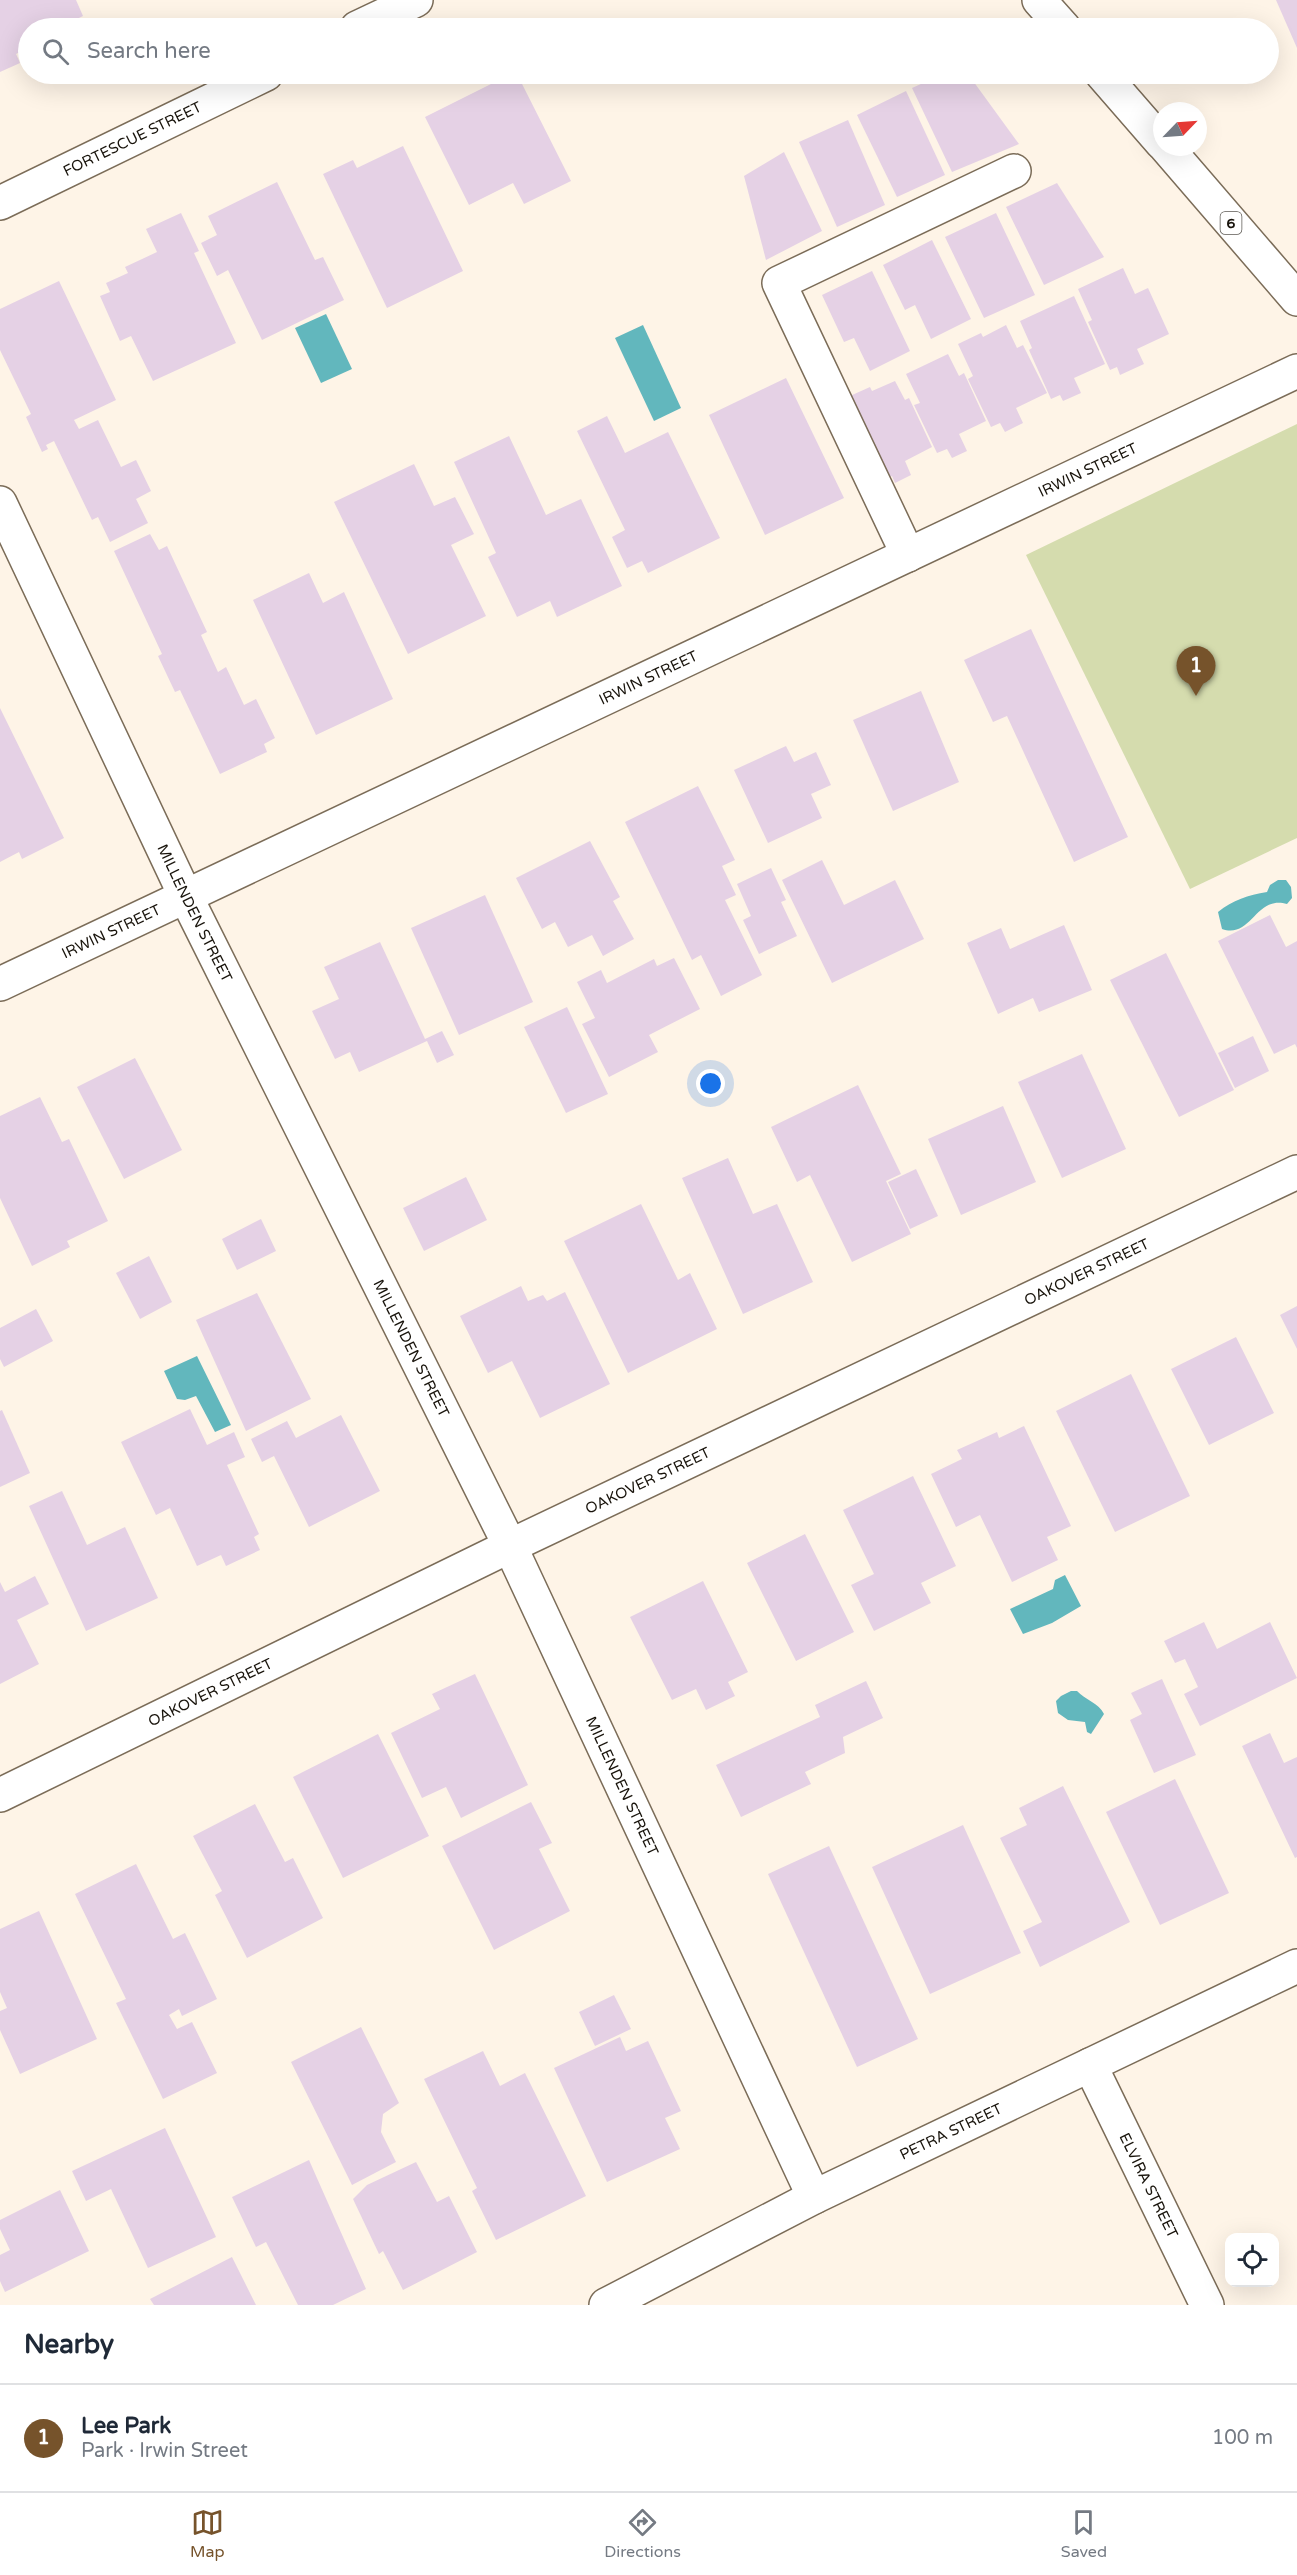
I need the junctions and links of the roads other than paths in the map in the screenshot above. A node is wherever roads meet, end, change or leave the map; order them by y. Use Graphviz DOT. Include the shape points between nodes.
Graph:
graph roads {
  1 [pos="416,0"];
  2 [pos="1040,0"];
  3 [pos="378,18"];
  4 [pos="1055,18"];
  5 [pos="245,84"];
  6 [pos="1111,84"];
  7 [pos="1153,132"];
  8 [pos="1174,156"];
  9 [pos="1014,171"];
  10 [pos="0,203"];
  11 [pos="1297,299"];
  12 [pos="1297,371"];
  13 [pos="0,503"];
  14 [pos="908,555"];
  15 [pos="185,895"];
  16 [pos="0,984"];
  17 [pos="1297,1172"];
  18 [pos="510,1546"];
  19 [pos="0,1795"];
  20 [pos="1297,1966"];
  21 [pos="1090,2066"];
  22 [pos="814,2197"];
  23 [pos="606,2305"];
  24 [pos="1207,2305"];
  1 -- 3 [label="main road"];
  2 -- 4 [label="main road"];
  5 -- 10 [label="main road, FORTESCUE STREET"];
  6 -- 7 [label="main road"];
  8 -- 11 [label="main road, 6"];
  9 -- 14 [label="main road" via="779,283"];
  12 -- 14 [label="main road, IRWIN STREET"];
  13 -- 15 [label="main road, MILLENDEN STREET"];
  14 -- 15 [label="main road, IRWIN STREET"];
  15 -- 16 [label="main road, IRWIN STREET"];
  15 -- 18 [label="main road, MILLENDEN STREET"];
  17 -- 18 [label="main road, OAKOVER STREET"];
  18 -- 19 [label="main road, OAKOVER STREET"];
  18 -- 22 [label="main road, MILLENDEN STREET"];
  20 -- 21 [label="main road, PETRA STREET"];
  21 -- 22 [label="main road, PETRA STREET"];
  21 -- 24 [label="main road, ELVIRA STREET"];
  22 -- 23 [label="main road, PETRA STREET"];
}
